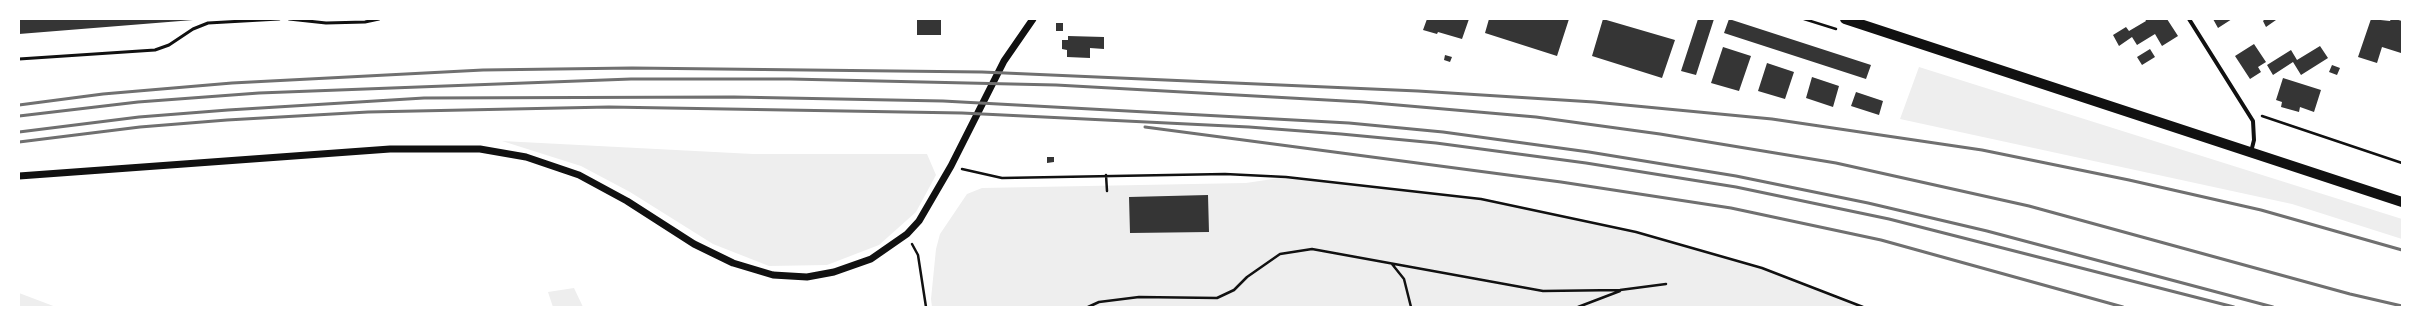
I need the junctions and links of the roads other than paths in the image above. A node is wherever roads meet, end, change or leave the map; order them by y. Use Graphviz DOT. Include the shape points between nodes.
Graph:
graph roads {
  1 [pos="279,19"];
  2 [pos="288,19"];
  3 [pos="379,19"];
  4 [pos="1033,19"];
  5 [pos="1845,19"];
  6 [pos="2189,19"];
  7 [pos="19,59"];
  8 [pos="2251,153"];
  9 [pos="19,176"];
  10 [pos="2402,202"];
  1 -- 7 [label="lane" via="208,23 193,29 170,45 148,51"];
  2 -- 3 [label="lane" via="326,23 366,22"];
  4 -- 9 [label="street" via="1004,61 930,206 907,234 887,249 855,265 808,277 773,275 733,263 694,244 627,201 579,175 526,157 480,148 368,150"];
  5 -- 8 [label="main road"];
  6 -- 8 [label="street" via="2251,118 2254,140"];
  8 -- 10 [label="main road"];
}
